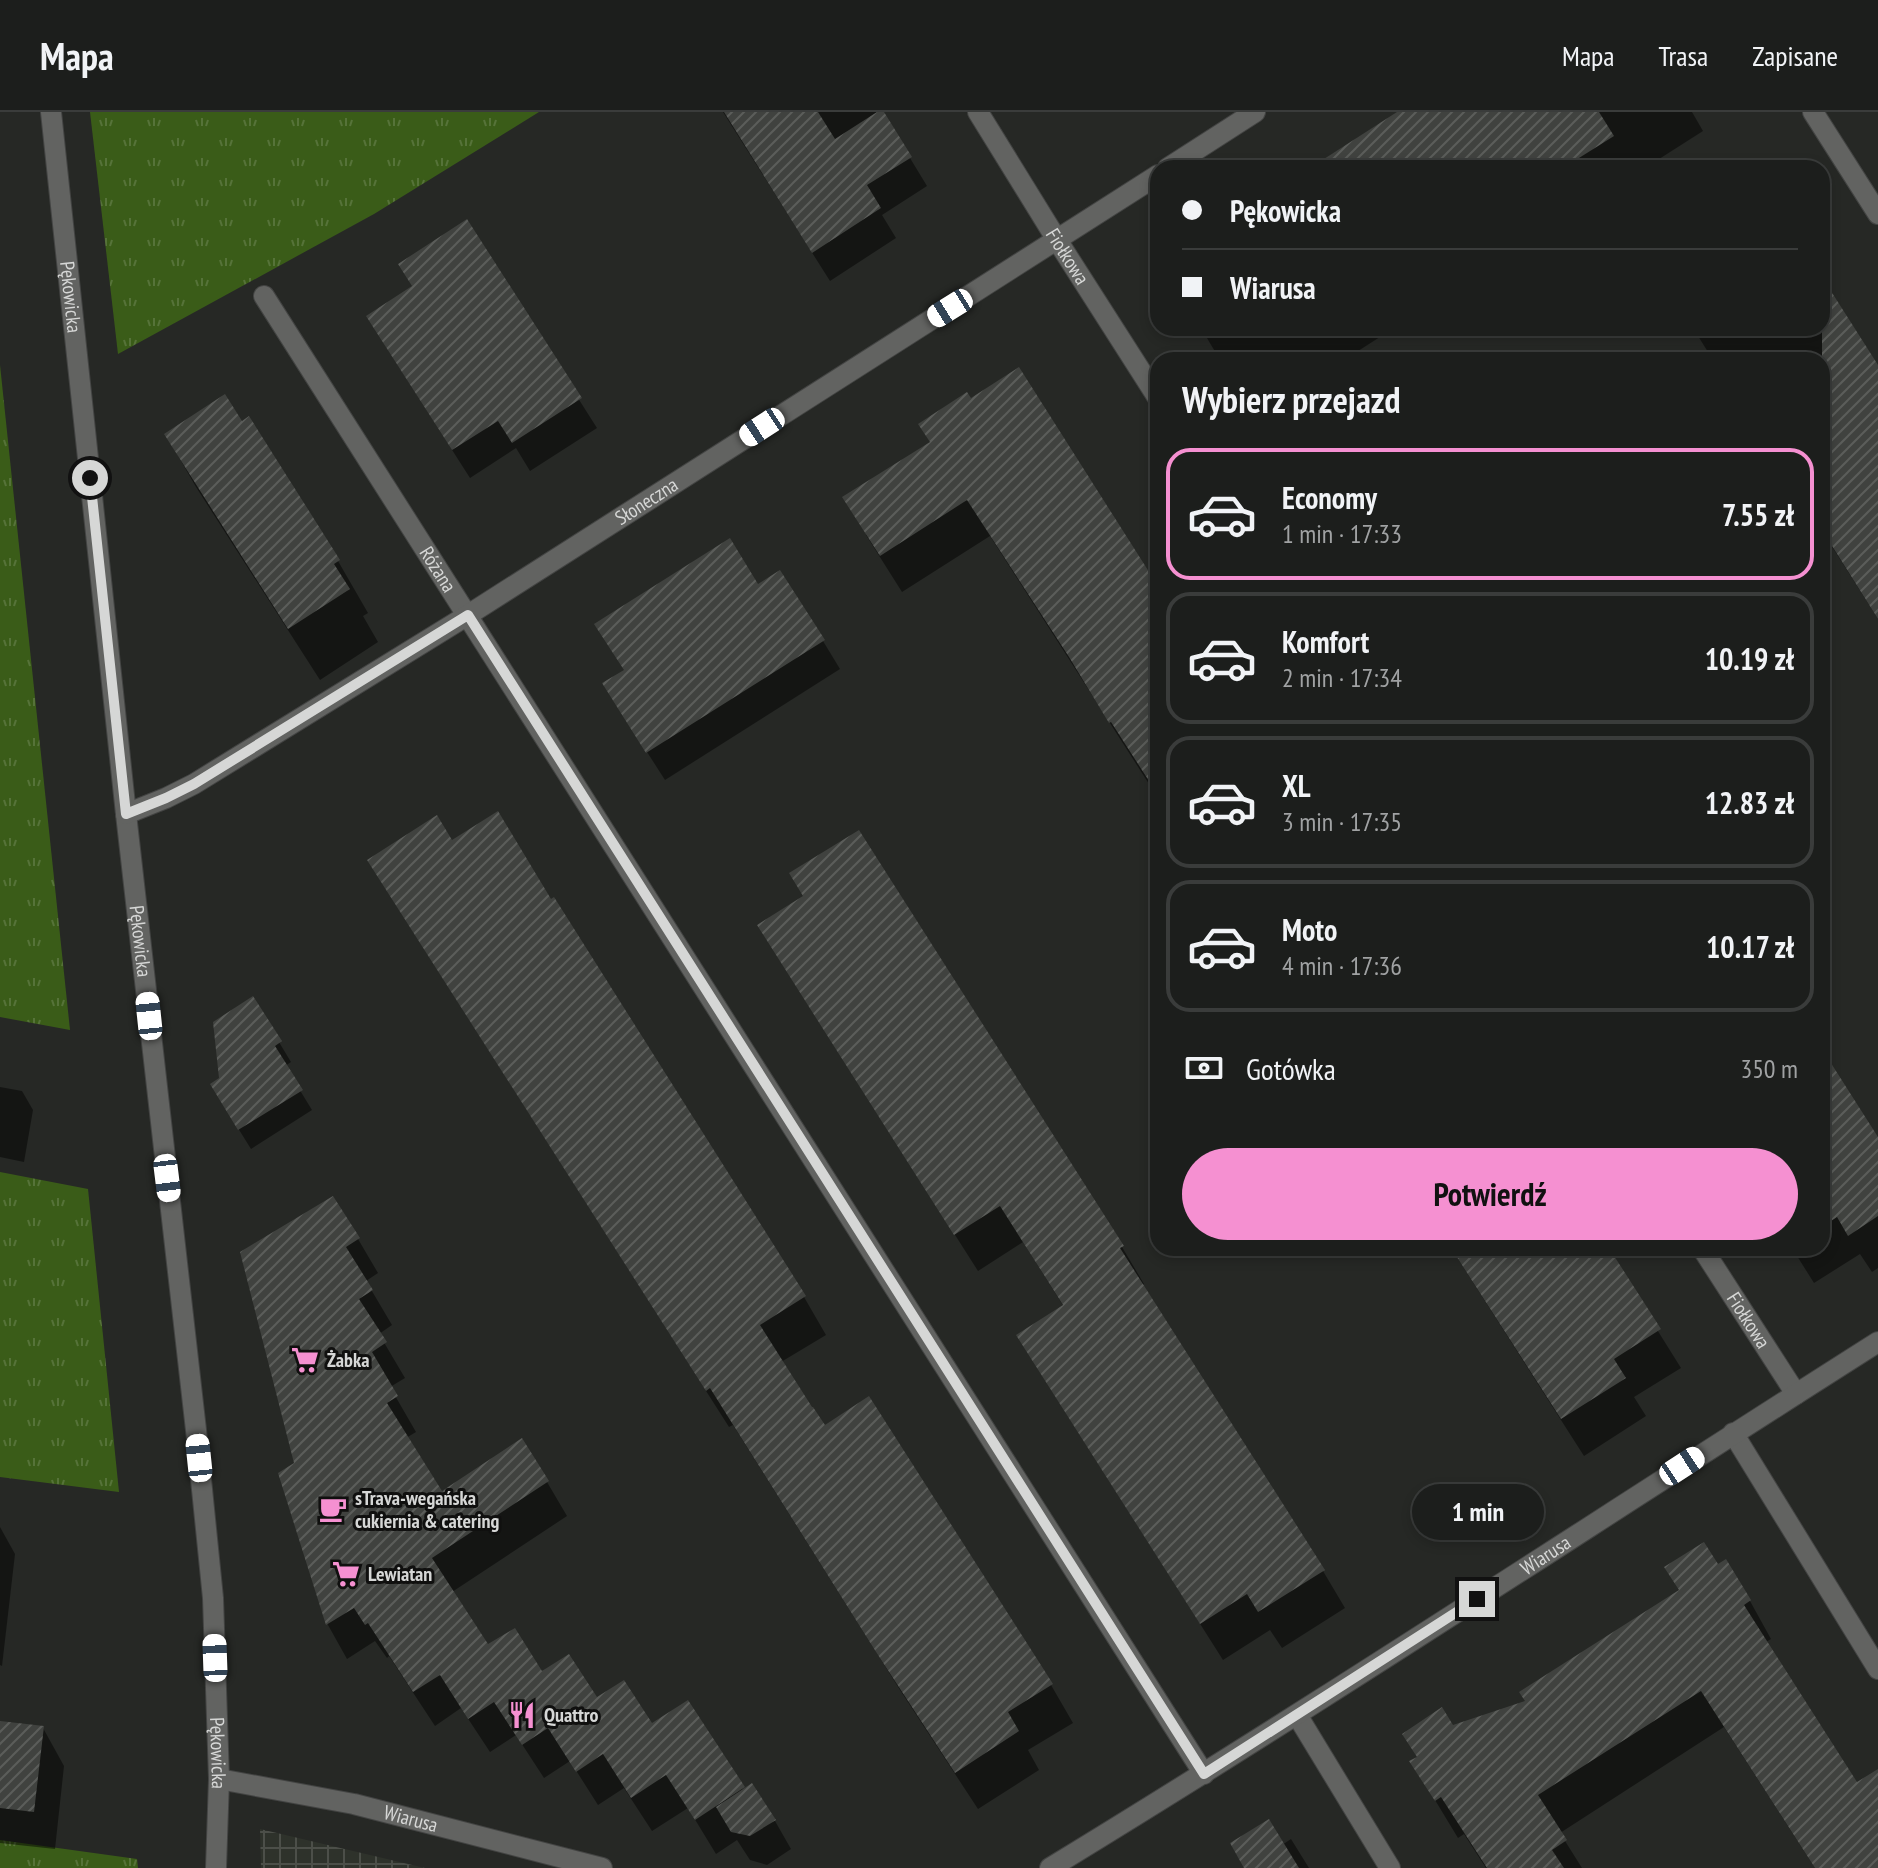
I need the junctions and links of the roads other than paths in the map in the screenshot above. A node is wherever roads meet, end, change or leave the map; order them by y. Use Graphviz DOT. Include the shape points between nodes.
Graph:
graph roads {
  1 [pos="51,112"];
  2 [pos="978,112"];
  3 [pos="1255,112"];
  4 [pos="1813,112"];
  5 [pos="1180,160"];
  6 [pos="1150,180"];
  7 [pos="1878,214"];
  8 [pos="1057,240"];
  9 [pos="264,296"];
  10 [pos="1150,385"];
  11 [pos="468,615"];
  12 [pos="126,814"];
  13 [pos="1707,1256"];
  14 [pos="1878,1342"];
  15 [pos="1796,1394"];
  16 [pos="1733,1433"];
  17 [pos="1878,1669"];
  18 [pos="1297,1715"];
  19 [pos="1204,1774"];
  20 [pos="219,1779"];
  21 [pos="216,1868"];
  22 [pos="602,1868"];
  23 [pos="1050,1868"];
  24 [pos="1390,1868"];
  1 -- 12 [label="street, Pękowicka"];
  2 -- 8 [label="street, Fiołkowa"];
  3 -- 5 [label="street"];
  4 -- 7 [label="street"];
  6 -- 8 [label="street, Słoneczna"];
  8 -- 10 [label="street, Fiołkowa"];
  8 -- 11 [label="street, Słoneczna"];
  9 -- 11 [label="street, Różana"];
  11 -- 12 [label="street, Słoneczna" via="194,784"];
  11 -- 19 [label="street, Różana"];
  12 -- 20 [label="street, Pękowicka" via="213,1598"];
  13 -- 15 [label="street, Fiołkowa"];
  14 -- 15 [label="street, Wiarusa"];
  15 -- 16 [label="street, Wiarusa"];
  16 -- 17 [label="street"];
  16 -- 18 [label="street, Wiarusa"];
  18 -- 19 [label="street, Wiarusa"];
  18 -- 24 [label="street"];
  19 -- 23 [label="street, Wiarusa"];
  20 -- 21 [label="street, Pękowicka"];
  20 -- 22 [label="street, Wiarusa" via="354,1804"];
}
